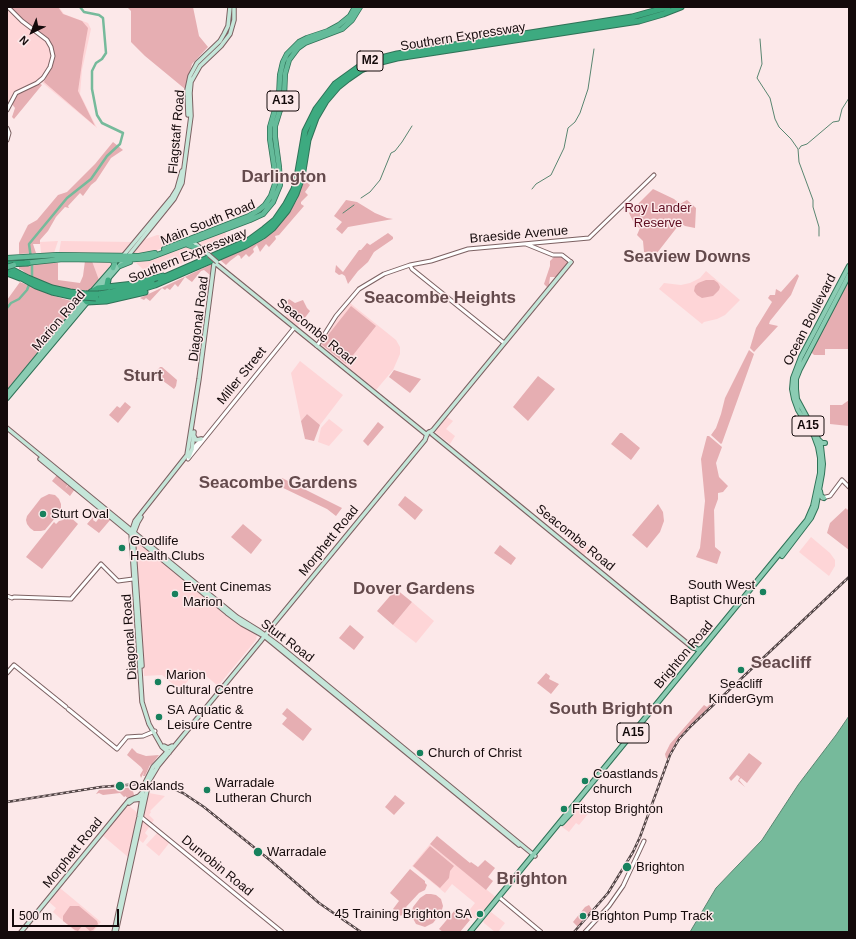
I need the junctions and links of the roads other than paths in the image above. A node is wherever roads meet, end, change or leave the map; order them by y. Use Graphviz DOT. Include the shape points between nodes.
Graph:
graph roads {
  1 [pos="8,7"];
  2 [pos="230,7"];
  3 [pos="234,7"];
  4 [pos="355,7"];
  5 [pos="360,7"];
  6 [pos="668,7"];
  7 [pos="681,7"];
  8 [pos="7,110"];
  9 [pos="7,129"];
  10 [pos="7,139"];
  11 [pos="654,175"];
  12 [pos="229,226"];
  13 [pos="145,233"];
  14 [pos="201,239"];
  15 [pos="191,241"];
  16 [pos="533,243"];
  17 [pos="525,244"];
  18 [pos="186,245"];
  19 [pos="198,247"];
  20 [pos="534,248"];
  21 [pos="132,250"];
  22 [pos="56,257"];
  23 [pos="124,258"];
  24 [pos="135,258"];
  25 [pos="28,260"];
  26 [pos="111,260"];
  27 [pos="216,262"];
  28 [pos="571,262"];
  29 [pos="8,264"];
  30 [pos="410,265"];
  31 [pos="120,266"];
  32 [pos="202,266"];
  33 [pos="849,266"];
  34 [pos="113,268"];
  35 [pos="179,270"];
  36 [pos="8,273"];
  37 [pos="849,275"];
  38 [pos="108,280"];
  39 [pos="30,281"];
  40 [pos="109,287"];
  41 [pos="98,293"];
  42 [pos="87,297"];
  43 [pos="294,328"];
  44 [pos="821,329"];
  45 [pos="815,332"];
  46 [pos="57,335"];
  47 [pos="504,344"];
  48 [pos="317,346"];
  49 [pos="45,347"];
  50 [pos="52,347"];
  51 [pos="812,347"];
  52 [pos="813,357"];
  53 [pos="34,363"];
  54 [pos="24,377"];
  55 [pos="7,394"];
  56 [pos="7,398"];
  57 [pos="7,430"];
  58 [pos="193,432"];
  59 [pos="430,434"];
  60 [pos="203,438"];
  61 [pos="20,440"];
  62 [pos="818,440"];
  63 [pos="192,449"];
  64 [pos="822,452"];
  65 [pos="188,457"];
  66 [pos="849,487"];
  67 [pos="819,498"];
  68 [pos="135,521"];
  69 [pos="808,521"];
  70 [pos="125,525"];
  71 [pos="131,532"];
  72 [pos="142,543"];
  73 [pos="132,544"];
  74 [pos="154,549"];
  75 [pos="168,562"];
  76 [pos="135,568"];
  77 [pos="133,579"];
  78 [pos="10,596"];
  79 [pos="138,606"];
  80 [pos="221,606"];
  81 [pos="136,615"];
  82 [pos="263,633"];
  83 [pos="268,640"];
  84 [pos="259,641"];
  85 [pos="690,646"];
  86 [pos="705,646"];
  87 [pos="698,653"];
  88 [pos="7,674"];
  89 [pos="154,731"];
  90 [pos="163,746"];
  91 [pos="172,746"];
  92 [pos="167,752"];
  93 [pos="160,758"];
  94 [pos="147,781"];
  95 [pos="146,787"];
  96 [pos="143,792"];
  97 [pos="141,799"];
  98 [pos="124,806"];
  99 [pos="140,817"];
  100 [pos="644,841"];
  101 [pos="533,855"];
  102 [pos="500,897"];
  103 [pos="21,932"];
  104 [pos="115,932"];
  105 [pos="282,932"];
  106 [pos="470,932"];
  107 [pos="473,932"];
  108 [pos="541,932"];
  109 [pos="585,932"];
  1 -- 8 [label="street" via="47,40 53,56 50,67 42,78 35,85 17,92"];
  2 -- 13 [label="main road, Flagstaff Road" via="228,26 220,41 197,63 190,76 187,90 189,114 177,189"];
  3 -- 13 [label="main road, Flagstaff Road" via="230,34 200,66 191,82 191,116 182,183 174,199"];
  4 -- 12 [label="highway, Main South Road / A13" via="350,16 339,25 303,39 285,57 280,71 279,96 270,127 275,172 273,190 259,210"];
  5 -- 12 [label="highway, Main South Road / A13" via="352,20 342,29 305,43 291,57 285,74 284,97 274,134 280,180 278,191 263,214"];
  6 -- 35 [label="highway, Southern Expressway / M2" via="632,17 397,54 360,66 335,84 316,108 303,139 294,189 274,220 249,240"];
  7 -- 32 [label="highway, Southern Expressway / M2" via="639,21 397,58 361,70 338,87 316,118 308,140 302,177 291,205 278,223 252,243"];
  9 -- 10 [label="street"];
  11 -- 16 [label="street, Braeside Avenue" via="588,239"];
  12 -- 14 [label="highway, Main South Road / A13"];
  12 -- 15 [label="highway, Main South Road / A13"];
  13 -- 21 [label="main road, Flagstaff Road"];
  13 -- 23 [label="main road, Flagstaff Road"];
  14 -- 15 [label="highway, Main South Road / A13"];
  14 -- 19 [label="highway"];
  15 -- 18 [label="highway, Main South Road / A13"];
  15 -- 19 [label="main road, Seacombe Road"];
  15 -- 24 [label="highway, Main South Road / A13"];
  16 -- 17 [label="street, Braeside Avenue"];
  16 -- 20 [label="street"];
  17 -- 20 [label="street"];
  17 -- 30 [label="street, Braeside Avenue" via="468,249"];
  18 -- 19 [label="highway"];
  18 -- 24 [label="highway, Main South Road / A13" via="149,258"];
  19 -- 27 [label="main road, Seacombe Road, bridge"];
  20 -- 28 [label="street" via="552,256 562,255"];
  21 -- 23 [label="main road, Flagstaff Road"];
  21 -- 24 [label="main road"];
  22 -- 23 [label="highway, Main South Road / A13"];
  22 -- 25 [label="highway, Main South Road / A13"];
  22 -- 26 [label="highway, Main South Road / A13"];
  23 -- 24 [label="highway, Main South Road / A13"];
  23 -- 26 [label="highway, Main South Road / A13"];
  23 -- 31 [label="main road, Marion Road"];
  23 -- 34 [label="main road, Marion Road"];
  24 -- 31 [label="highway, A13"];
  25 -- 29 [label="highway"];
  25 -- 29 [label="highway, Main South Road / A13" via="18,258"];
  26 -- 34 [label="highway" via="115,262"];
  27 -- 43 [label="main road, Seacombe Road"];
  27 -- 58 [label="main road, Diagonal Road"];
  28 -- 47 [label="main road, Morphett Road"];
  29 -- 39 [label="highway, Southern Expressway / M2"];
  30 -- 47 [label="street"];
  30 -- 48 [label="street, Braeside Avenue" via="389,271 361,288 336,316"];
  31 -- 38 [label="main road, Marion Road"];
  32 -- 41 [label="highway, Southern Expressway / M2" via="136,291 114,296"];
  32 -- 42 [label="highway" via="142,293 114,300"];
  33 -- 45 [label="main road, Ocean Boulevard / A15"];
  34 -- 42 [label="main road, Marion Road"];
  35 -- 40 [label="highway, M2" via="138,283"];
  35 -- 41 [label="highway, Southern Expressway / M2" via="135,288"];
  36 -- 39 [label="highway"];
  37 -- 44 [label="main road, Ocean Boulevard / A15"];
  38 -- 40 [label="highway"];
  38 -- 41 [label="main road, Marion Road"];
  39 -- 42 [label="highway, Southern Expressway / M2"];
  40 -- 41 [label="highway, M2"];
  41 -- 42 [label="highway, Southern Expressway / M2, bridge"];
  41 -- 42 [label="main road, Marion Road"];
  42 -- 46 [label="main road, Marion Road" via="79,311"];
  43 -- 48 [label="main road, Seacombe Road"];
  43 -- 60 [label="street, Miller Street"];
  44 -- 45 [label="main road" via="816,334"];
  44 -- 51 [label="main road, Ocean Boulevard / A15"];
  45 -- 67 [label="main road, Ocean Boulevard / A15" via="794,373 792,389 796,404 814,436 819,453"];
  46 -- 49 [label="main road, Marion Road"];
  46 -- 50 [label="main road, Marion Road"];
  47 -- 59 [label="main road, Morphett Road"];
  48 -- 59 [label="main road, Seacombe Road" via="422,431"];
  49 -- 50 [label="main road" via="50,344"];
  49 -- 53 [label="main road, Marion Road"];
  50 -- 53 [label="main road, Marion Road"];
  51 -- 52 [label="main road" via="810,353"];
  51 -- 62 [label="main road, Ocean Boulevard / A15" via="798,374 796,389 799,403"];
  53 -- 54 [label="main road, Marion Road"];
  54 -- 55 [label="main road, Marion Road"];
  54 -- 56 [label="main road, Marion Road"];
  57 -- 61 [label="main road, Sturt Road"];
  58 -- 60 [label="main road" via="196,440"];
  58 -- 63 [label="main road, Diagonal Road"];
  58 -- 65 [label="main road, Diagonal Road"];
  59 -- 82 [label="main road, Morphett Road"];
  59 -- 85 [label="main road, Seacombe Road"];
  60 -- 63 [label="street, Miller Street"];
  60 -- 65 [label="street, Miller Street"];
  61 -- 70 [label="main road, Sturt Road"];
  61 -- 71 [label="main road, Sturt Road"];
  62 -- 64 [label="main road, Ocean Boulevard / A15"];
  62 -- 64 [label="main road" via="825,443"];
  63 -- 65 [label="main road, Diagonal Road"];
  64 -- 67 [label="main road, Ocean Boulevard / A15"];
  65 -- 68 [label="main road, Diagonal Road"];
  65 -- 71 [label="main road, Diagonal Road"];
  66 -- 67 [label="street" via="842,482 830,496"];
  67 -- 69 [label="main road, Ocean Boulevard / A15"];
  68 -- 70 [label="main road"];
  68 -- 71 [label="main road, Diagonal Road"];
  69 -- 86 [label="main road, Brighton Road / A15"];
  69 -- 87 [label="main road, Brighton Road / A15"];
  70 -- 71 [label="main road, Sturt Road"];
  71 -- 72 [label="main road, Sturt Road"];
  71 -- 73 [label="main road, Diagonal Road"];
  71 -- 73 [label="main road"];
  71 -- 74 [label="main road, Sturt Road"];
  72 -- 73 [label="main road" via="136,541"];
  72 -- 80 [label="main road, Sturt Road"];
  73 -- 76 [label="main road, Diagonal Road"];
  73 -- 77 [label="main road, Diagonal Road"];
  74 -- 75 [label="main road"];
  74 -- 80 [label="main road, Sturt Road"];
  76 -- 77 [label="main road"];
  76 -- 79 [label="main road, Diagonal Road"];
  77 -- 78 [label="street" via="118,581 101,564 71,599"];
  77 -- 81 [label="main road, Diagonal Road"];
  79 -- 81 [label="main road"];
  79 -- 89 [label="main road, Diagonal Road" via="144,698"];
  80 -- 82 [label="main road, Sturt Road" via="238,622"];
  81 -- 89 [label="main road, Diagonal Road" via="142,702 146,717"];
  82 -- 83 [label="main road, Sturt Road"];
  82 -- 84 [label="main road, Morphett Road"];
  82 -- 101 [label="main road, Sturt Road"];
  83 -- 84 [label="main road"];
  83 -- 101 [label="main road, Sturt Road"];
  84 -- 91 [label="main road, Morphett Road"];
  84 -- 92 [label="main road, Morphett Road"];
  85 -- 86 [label="main road" via="699,650"];
  85 -- 87 [label="main road, Seacombe Road"];
  86 -- 87 [label="main road, Brighton Road / A15"];
  87 -- 101 [label="main road, Brighton Road / A15"];
  87 -- 101 [label="main road, Brighton Road / A15"];
  88 -- 89 [label="street" via="14,665 117,749 127,737 144,736"];
  89 -- 90 [label="main road, Diagonal Road"];
  90 -- 91 [label="main road"];
  90 -- 92 [label="main road, Diagonal Road"];
  90 -- 93 [label="main road"];
  91 -- 92 [label="main road, Morphett Road"];
  92 -- 93 [label="main road"];
  92 -- 94 [label="main road"];
  93 -- 94 [label="main road" via="150,771"];
  94 -- 95 [label="main road, bridge"];
  95 -- 96 [label="main road"];
  95 -- 97 [label="main road"];
  95 -- 99 [label="main road"];
  96 -- 97 [label="main road"];
  96 -- 98 [label="main road, Morphett Road" via="128,800"];
  97 -- 98 [label="main road, Morphett Road" via="133,800"];
  97 -- 99 [label="main road"];
  98 -- 103 [label="main road, Morphett Road"];
  99 -- 104 [label="main road"];
  99 -- 105 [label="street, Dunrobin Road"];
  100 -- 109 [label="street" via="623,886"];
  101 -- 102 [label="main road, Brighton Road / A15"];
  102 -- 106 [label="main road, Brighton Road / A15"];
  102 -- 107 [label="main road, Brighton Road / A15"];
  102 -- 108 [label="street"];
}
